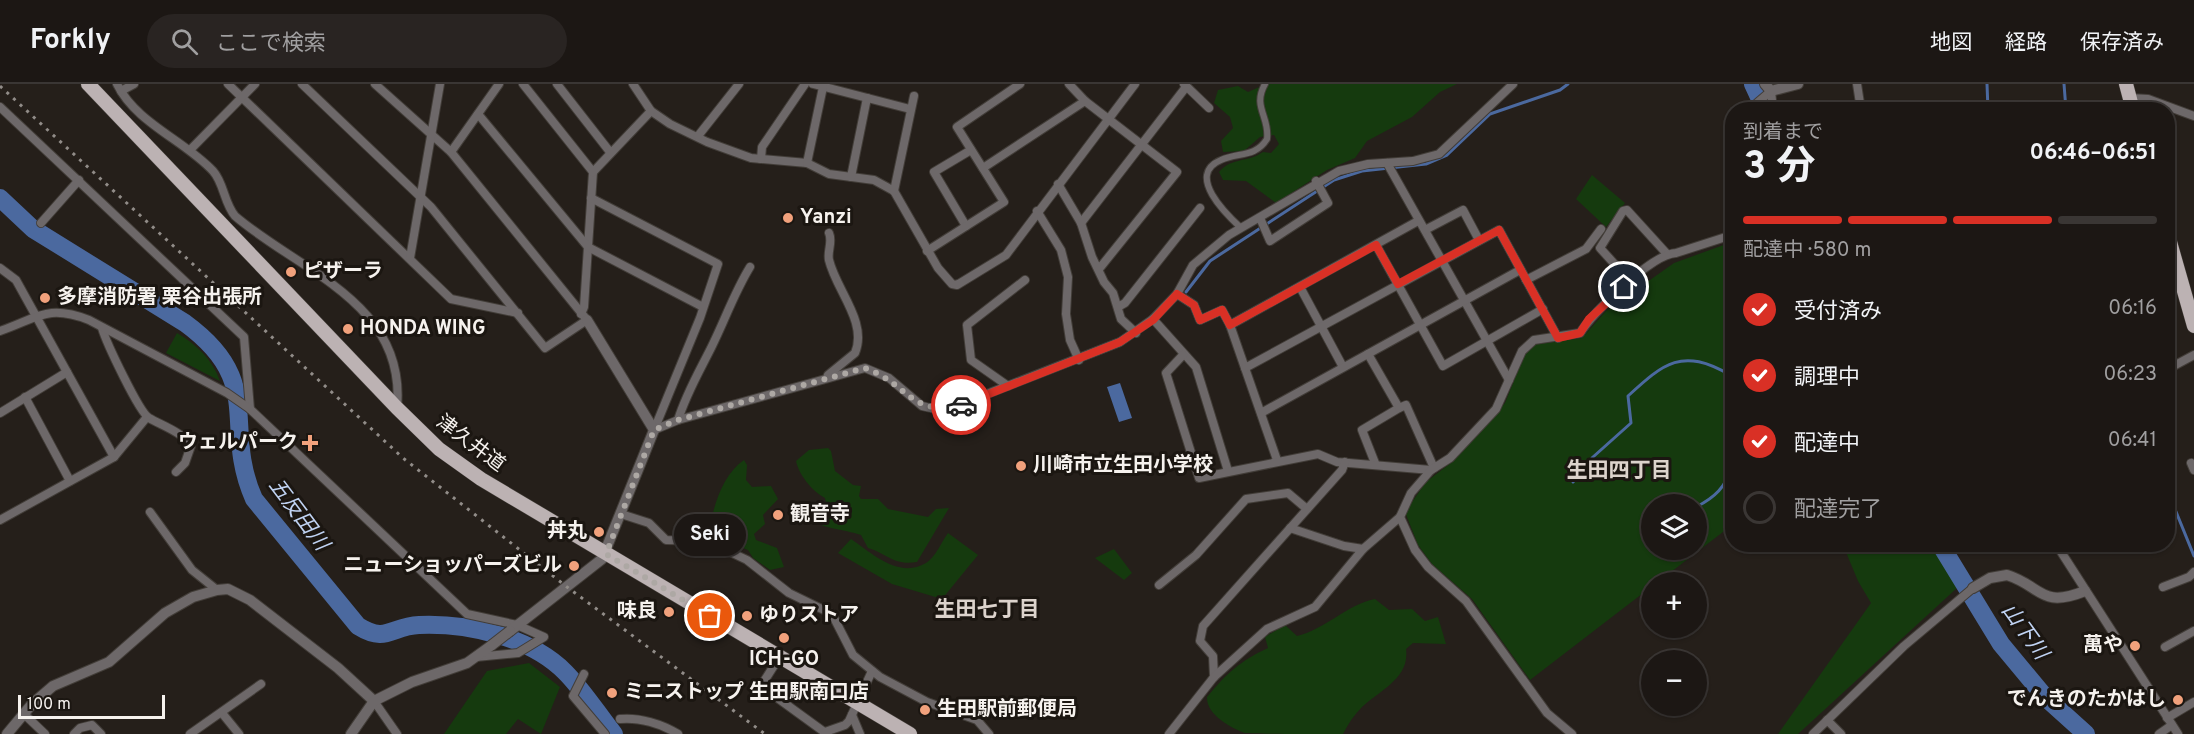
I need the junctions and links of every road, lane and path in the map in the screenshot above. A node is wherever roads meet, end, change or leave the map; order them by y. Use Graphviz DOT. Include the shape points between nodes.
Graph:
graph roads {
  1 [pos="88,84"];
  2 [pos="134,84"];
  3 [pos="228,84"];
  4 [pos="255,84"];
  5 [pos="302,84"];
  6 [pos="375,84"];
  7 [pos="440,84"];
  8 [pos="499,84"];
  9 [pos="523,84"];
  10 [pos="557,84"];
  11 [pos="633,84"];
  12 [pos="738,84"];
  13 [pos="805,84"];
  14 [pos="813,84"];
  15 [pos="1020,84"];
  16 [pos="1069,84"];
  17 [pos="1135,84"];
  18 [pos="1265,84"];
  19 [pos="1513,84"];
  20 [pos="1798,84"];
  21 [pos="1857,84"];
  22 [pos="1185,86"];
  23 [pos="823,87"];
  24 [pos="119,88"];
  25 [pos="914,96"];
  26 [pos="1763,97"];
  27 [pos="2130,97"];
  28 [pos="242,98"];
  29 [pos="867,98"];
  30 [pos="1085,101"];
  31 [pos="1860,102"];
  32 [pos="2156,102"];
  33 [pos="0,107"];
  34 [pos="1209,108"];
  35 [pos="910,109"];
  36 [pos="2175,109"];
  37 [pos="651,111"];
  38 [pos="478,114"];
  39 [pos="2194,116"];
  40 [pos="1109,119"];
  41 [pos="433,134"];
  42 [pos="698,136"];
  43 [pos="1143,145"];
  44 [pos="190,150"];
  45 [pos="971,150"];
  46 [pos="451,152"];
  47 [pos="610,152"];
  48 [pos="761,159"];
  49 [pos="807,163"];
  50 [pos="1387,163"];
  51 [pos="983,168"];
  52 [pos="592,172"];
  53 [pos="851,177"];
  54 [pos="79,180"];
  55 [pos="1316,181"];
  56 [pos="1058,184"];
  57 [pos="894,191"];
  58 [pos="422,198"];
  59 [pos="591,198"];
  60 [pos="1200,208"];
  61 [pos="1037,211"];
  62 [pos="1260,218"];
  63 [pos="1418,221"];
  64 [pos="41,223"];
  65 [pos="1081,224"];
  66 [pos="966,226"];
  67 [pos="1240,228"];
  68 [pos="1601,229"];
  69 [pos="1425,230"];
  70 [pos="829,233"];
  71 [pos="1725,237"];
  72 [pos="1479,240"];
  73 [pos="1376,245"];
  74 [pos="588,247"];
  75 [pos="927,250"];
  76 [pos="1667,254"];
  77 [pos="410,258"];
  78 [pos="1441,260"];
  79 [pos="2175,260"];
  80 [pos="750,267"];
  81 [pos="0,268"];
  82 [pos="1099,269"];
  83 [pos="1520,270"];
  84 [pos="1025,280"];
  85 [pos="1526,280"];
  86 [pos="1629,280"];
  87 [pos="1398,284"];
  88 [pos="1300,287"];
  89 [pos="1177,294"];
  90 [pos="1463,302"];
  91 [pos="703,307"];
  92 [pos="1118,307"];
  93 [pos="1543,309"];
  94 [pos="518,313"];
  95 [pos="36,315"];
  96 [pos="584,317"];
  97 [pos="1153,320"];
  98 [pos="1230,325"];
  99 [pos="1420,326"];
  100 [pos="2194,326"];
  101 [pos="1320,327"];
  102 [pos="102,328"];
  103 [pos="0,331"];
  104 [pos="1136,333"];
  105 [pos="1558,338"];
  106 [pos="1486,341"];
  107 [pos="1368,354"];
  108 [pos="2194,354"];
  109 [pos="1184,356"];
  110 [pos="1079,360"];
  111 [pos="2175,365"];
  112 [pos="1343,367"];
  113 [pos="1245,368"];
  114 [pos="67,372"];
  115 [pos="825,378"];
  116 [pos="1509,380"];
  117 [pos="1008,386"];
  118 [pos="26,397"];
  119 [pos="247,407"];
  120 [pos="397,408"];
  121 [pos="1399,408"];
  122 [pos="0,413"];
  123 [pos="1261,413"];
  124 [pos="147,417"];
  125 [pos="678,420"];
  126 [pos="654,430"];
  127 [pos="114,457"];
  128 [pos="1277,460"];
  129 [pos="1345,462"];
  130 [pos="1375,463"];
  131 [pos="1433,469"];
  132 [pos="1228,471"];
  133 [pos="176,472"];
  134 [pos="70,482"];
  135 [pos="1307,509"];
  136 [pos="150,512"];
  137 [pos="621,514"];
  138 [pos="1400,517"];
  139 [pos="0,520"];
  140 [pos="1290,528"];
  141 [pos="1363,549"];
  142 [pos="2061,552"];
  143 [pos="606,554"];
  144 [pos="2194,572"];
  145 [pos="1159,585"];
  146 [pos="2163,587"];
  147 [pos="217,590"];
  148 [pos="1969,590"];
  149 [pos="2085,591"];
  150 [pos="513,628"];
  151 [pos="2194,632"];
  152 [pos="2165,647"];
  153 [pos="780,656"];
  154 [pos="476,657"];
  155 [pos="872,671"];
  156 [pos="583,676"];
  157 [pos="1214,678"];
  158 [pos="261,684"];
  159 [pos="374,701"];
  160 [pos="2194,702"];
  161 [pos="854,709"];
  162 [pos="222,713"];
  163 [pos="24,714"];
  164 [pos="620,720"];
  165 [pos="1827,720"];
  166 [pos="2170,721"];
  167 [pos="826,733"];
  168 [pos="7,734"];
  169 [pos="45,734"];
  170 [pos="74,734"];
  171 [pos="101,734"];
  172 [pos="190,734"];
  173 [pos="239,734"];
  174 [pos="351,734"];
  175 [pos="397,734"];
  176 [pos="605,734"];
  177 [pos="678,734"];
  178 [pos="860,734"];
  179 [pos="910,734"];
  180 [pos="988,734"];
  181 [pos="1169,734"];
  182 [pos="1572,734"];
  183 [pos="1813,734"];
  184 [pos="1841,734"];
  185 [pos="2159,734"];
  186 [pos="2178,734"];
  1 -- 120 [label="main road, 津久井道"];
  2 -- 24 [label="street"];
  3 -- 28 [label="street"];
  4 -- 28 [label="street"];
  5 -- 58 [label="street"];
  6 -- 41 [label="street"];
  7 -- 41 [label="street"];
  8 -- 38 [label="street"];
  9 -- 52 [label="street"];
  10 -- 47 [label="street"];
  11 -- 37 [label="street"];
  12 -- 42 [label="street"];
  13 -- 48 [label="street" via="762,147"];
  14 -- 23 [label="street"];
  15 -- 45 [label="street" via="957,127"];
  16 -- 30 [label="street"];
  17 -- 40 [label="street"];
  18 -- 67 [label="street" via="1259,104 1267,140 1253,153 1221,160 1207,179 1211,197"];
  19 -- 50 [label="street" via="1438,154 1413,162"];
  20 -- 26 [label="street"];
  21 -- 31 [label="street"];
  22 -- 34 [label="street"];
  22 -- 43 [label="street"];
  23 -- 29 [label="street"];
  23 -- 49 [label="street"];
  24 -- 44 [label="street" via="153,125"];
  25 -- 35 [label="street"];
  27 -- 32 [label="street"];
  28 -- 44 [label="street"];
  28 -- 77 [label="street"];
  29 -- 35 [label="street"];
  29 -- 53 [label="street"];
  30 -- 40 [label="street"];
  30 -- 51 [label="street"];
  33 -- 54 [label="street"];
  35 -- 57 [label="street"];
  36 -- 39 [label="street"];
  37 -- 42 [label="street"];
  37 -- 47 [label="street"];
  38 -- 46 [label="street"];
  38 -- 74 [label="street"];
  40 -- 43 [label="street"];
  40 -- 56 [label="street"];
  41 -- 46 [label="street"];
  41 -- 58 [label="street"];
  42 -- 48 [label="street"];
  43 -- 65 [label="street"];
  43 -- 82 [label="street" via="1177,172"];
  44 -- 120 [label="street" via="219,179 223,196 235,216 333,282 377,331 392,354"];
  45 -- 51 [label="street"];
  45 -- 66 [label="street" via="934,171"];
  46 -- 96 [label="street"];
  47 -- 52 [label="street"];
  48 -- 49 [label="street"];
  49 -- 53 [label="street" via="829,174"];
  50 -- 55 [label="street" via="1339,171"];
  50 -- 63 [label="street"];
  51 -- 66 [label="street" via="1004,202"];
  52 -- 59 [label="street"];
  53 -- 57 [label="street" via="874,180"];
  54 -- 64 [label="street"];
  54 -- 119 [label="street" via="244,337"];
  55 -- 62 [label="street"];
  55 -- 62 [label="street" via="1328,202 1270,241"];
  56 -- 61 [label="street"];
  56 -- 65 [label="street"];
  57 -- 75 [label="street"];
  58 -- 77 [label="street"];
  58 -- 94 [label="street"];
  59 -- 74 [label="street"];
  59 -- 91 [label="street" via="718,264"];
  60 -- 92 [label="street"];
  61 -- 75 [label="street" via="1006,255 957,285 952,284"];
  61 -- 110 [label="street" via="1061,250 1068,277 1066,314 1070,340"];
  62 -- 67 [label="street"];
  63 -- 69 [label="street"];
  63 -- 73 [label="street"];
  65 -- 82 [label="street"];
  66 -- 75 [label="street"];
  67 -- 89 [label="street" via="1193,265"];
  68 -- 85 [label="street" via="1586,249"];
  69 -- 72 [label="street" via="1463,210"];
  69 -- 78 [label="street"];
  70 -- 115 [label="street" via="828,257 834,276 858,323 855,353"];
  71 -- 76 [label="street"];
  72 -- 78 [label="street"];
  72 -- 83 [label="street" via="1499,230"];
  73 -- 87 [label="street"];
  73 -- 88 [label="street"];
  74 -- 91 [label="street"];
  74 -- 96 [label="street"];
  76 -- 86 [label="street"];
  76 -- 86 [label="street" via="1627,210 1623,211 1600,248"];
  77 -- 94 [label="street" via="451,299"];
  78 -- 87 [label="street"];
  78 -- 90 [label="street"];
  79 -- 100 [label="main road"];
  80 -- 125 [label="street" via="693,379"];
  81 -- 95 [label="street" via="16,280"];
  82 -- 92 [label="street"];
  83 -- 85 [label="street"];
  83 -- 90 [label="street"];
  84 -- 117 [label="street" via="967,325 971,360"];
  85 -- 93 [label="street"];
  86 -- 105 [label="street" via="1580,333"];
  87 -- 99 [label="street"];
  87 -- 101 [label="street"];
  88 -- 98 [label="street"];
  88 -- 101 [label="street"];
  89 -- 97 [label="street"];
  89 -- 98 [label="street" via="1194,305 1200,320 1222,310"];
  90 -- 99 [label="street"];
  90 -- 106 [label="street"];
  91 -- 126 [label="street"];
  92 -- 104 [label="street" via="1121,319"];
  93 -- 105 [label="street"];
  93 -- 106 [label="street"];
  94 -- 96 [label="street" via="545,348"];
  95 -- 102 [label="street" via="70,313"];
  95 -- 103 [label="street"];
  95 -- 114 [label="street"];
  96 -- 126 [label="street"];
  97 -- 104 [label="street"];
  97 -- 109 [label="street"];
  98 -- 113 [label="street"];
  99 -- 106 [label="street" via="1443,366"];
  99 -- 107 [label="street"];
  101 -- 112 [label="street"];
  101 -- 113 [label="street"];
  102 -- 119 [label="street"];
  102 -- 124 [label="street" via="107,345"];
  104 -- 110 [label="street"];
  105 -- 116 [label="street" via="1529,343"];
  106 -- 116 [label="street"];
  107 -- 112 [label="street"];
  107 -- 121 [label="street"];
  108 -- 111 [label="street"];
  109 -- 132 [label="street" via="1196,368"];
  109 -- 132 [label="street" via="1166,373 1199,478"];
  110 -- 117 [label="street"];
  112 -- 123 [label="street"];
  113 -- 123 [label="street"];
  114 -- 118 [label="street"];
  114 -- 127 [label="street"];
  115 -- 117 [label="street" via="865,368 889,378 922,406 935,409 959,405"];
  115 -- 125 [label="street"];
  116 -- 131 [label="street" via="1496,410 1450,458"];
  118 -- 122 [label="street"];
  118 -- 134 [label="street"];
  119 -- 150 [label="street" via="467,614"];
  120 -- 143 [label="main road, 津久井道" via="458,464"];
  121 -- 130 [label="street" via="1362,430"];
  121 -- 131 [label="street" via="1406,405"];
  123 -- 128 [label="street"];
  124 -- 127 [label="street"];
  124 -- 133 [label="street" via="186,438 191,446 185,463"];
  125 -- 126 [label="street"];
  126 -- 137 [label="street"];
  127 -- 134 [label="street"];
  128 -- 129 [label="street" via="1318,454"];
  128 -- 132 [label="street"];
  129 -- 130 [label="street"];
  129 -- 135 [label="street"];
  130 -- 131 [label="street"];
  131 -- 138 [label="street" via="1411,493"];
  134 -- 139 [label="street"];
  135 -- 140 [label="street"];
  135 -- 145 [label="street" via="1288,493 1246,499 1196,555"];
  136 -- 147 [label="street" via="192,570"];
  137 -- 143 [label="street"];
  137 -- 155 [label="street" via="649,523 666,540 718,545 753,565 789,593 823,608 832,614 853,655"];
  138 -- 141 [label="street"];
  138 -- 182 [label="street" via="1428,567 1466,601 1547,713"];
  140 -- 141 [label="street"];
  140 -- 157 [label="street" via="1203,626 1200,641 1213,656"];
  141 -- 157 [label="street" via="1315,607 1267,629"];
  142 -- 149 [label="street"];
  143 -- 150 [label="street"];
  143 -- 153 [label="main road, 津久井道"];
  144 -- 146 [label="street"];
  147 -- 159 [label="street" via="228,590 250,600"];
  147 -- 163 [label="street" via="193,597 165,613 109,662 53,686"];
  148 -- 149 [label="street" via="1990,578 2007,575 2049,597 2068,598"];
  148 -- 165 [label="street"];
  149 -- 166 [label="street"];
  150 -- 154 [label="street, bridge"];
  150 -- 154 [label="street" via="540,640 518,653"];
  151 -- 152 [label="street"];
  153 -- 161 [label="main road, 津久井道"];
  153 -- 167 [label="street" via="762,686"];
  154 -- 159 [label="street"];
  155 -- 161 [label="street"];
  155 -- 180 [label="street" via="927,702 976,720"];
  156 -- 176 [label="street" via="574,695"];
  157 -- 181 [label="street"];
  158 -- 162 [label="street"];
  159 -- 174 [label="street"];
  159 -- 175 [label="street"];
  160 -- 166 [label="street"];
  161 -- 167 [label="street" via="845,725"];
  161 -- 178 [label="street"];
  161 -- 179 [label="main road, 津久井道"];
  162 -- 172 [label="street"];
  162 -- 173 [label="street"];
  163 -- 168 [label="street"];
  163 -- 169 [label="street"];
  164 -- 177 [label="street" via="633,717 668,727"];
  165 -- 183 [label="street"];
  165 -- 184 [label="street"];
  166 -- 185 [label="street"];
  166 -- 186 [label="street"];
  170 -- 171 [label="street" via="92,725"];
}
